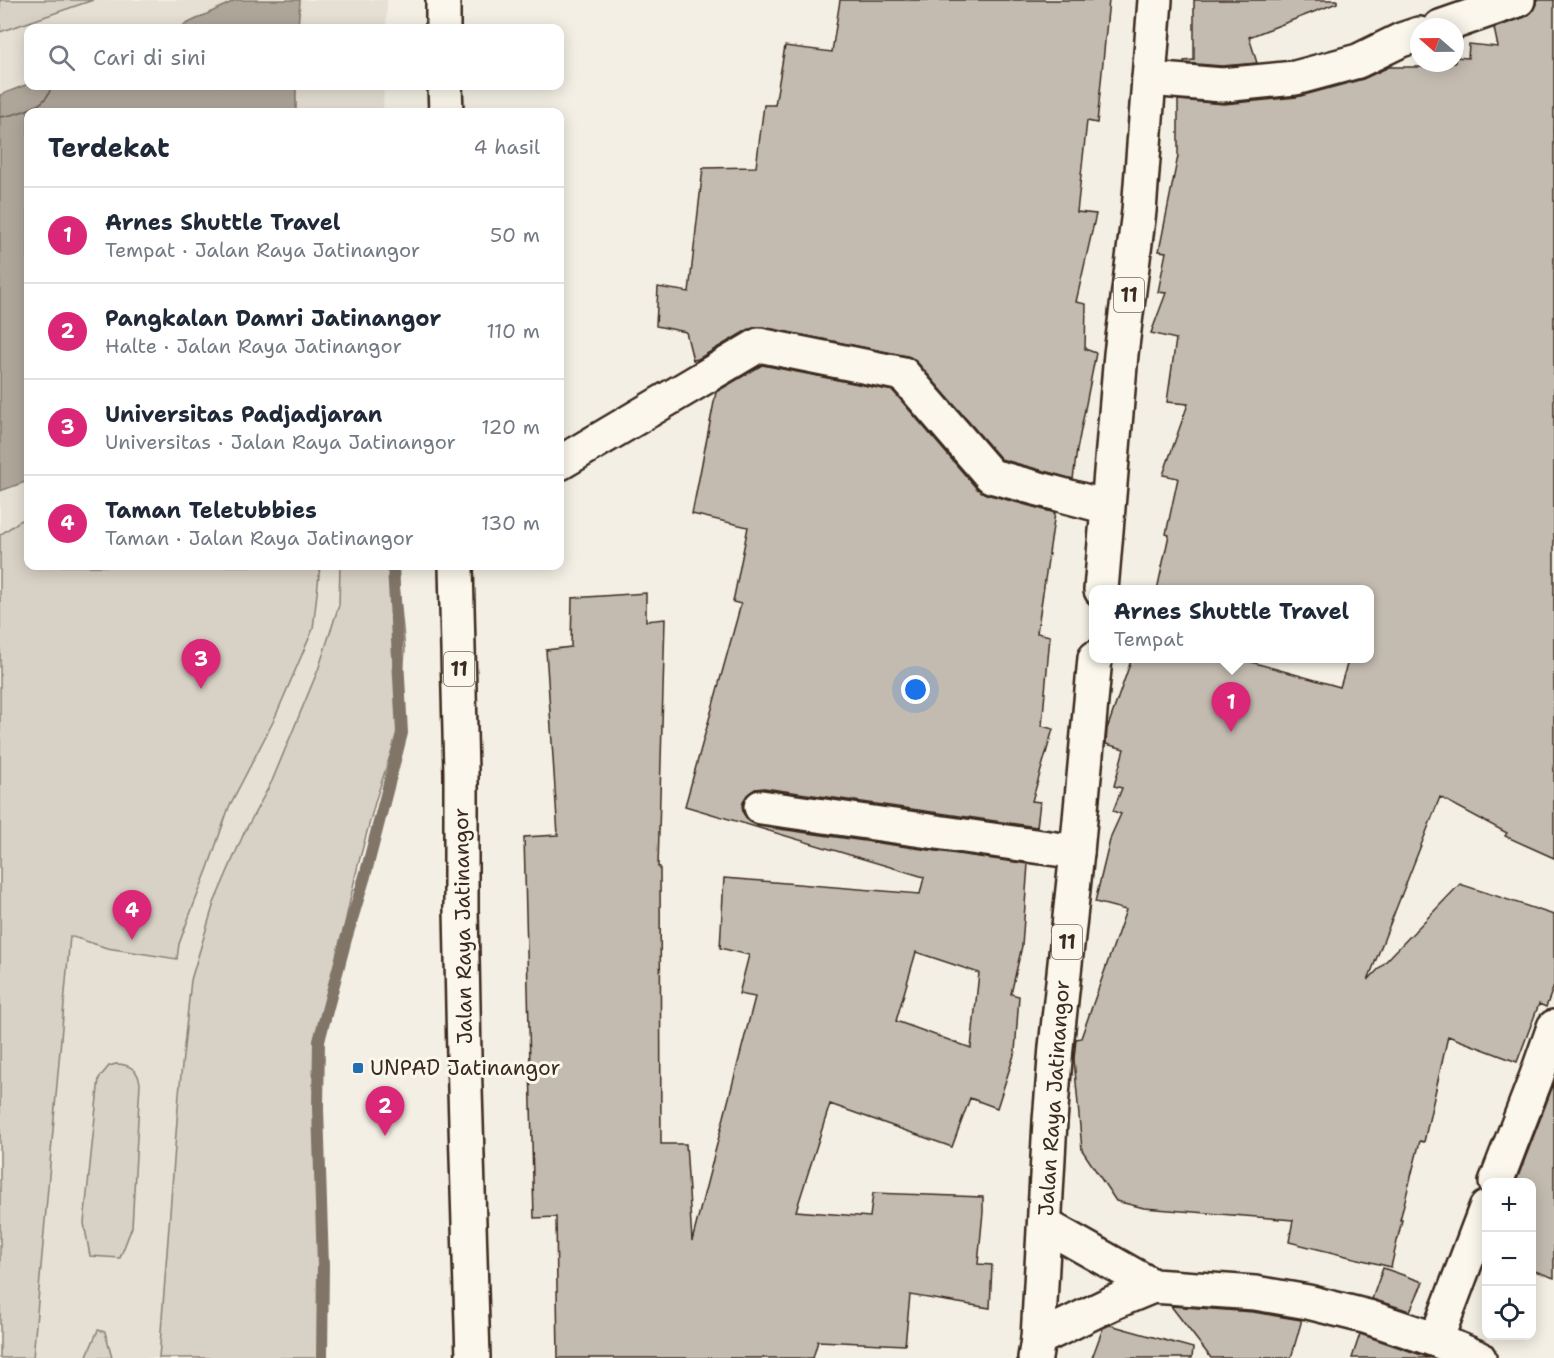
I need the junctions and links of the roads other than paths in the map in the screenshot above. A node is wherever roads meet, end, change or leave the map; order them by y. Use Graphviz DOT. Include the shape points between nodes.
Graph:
graph roads {
  1 [pos="443,0"];
  2 [pos="1155,0"];
  3 [pos="1518,0"];
  4 [pos="1464,19"];
  5 [pos="443,24"];
  6 [pos="1410,37"];
  7 [pos="1149,79"];
  8 [pos="445,90"];
  9 [pos="446,108"];
  10 [pos="564,461"];
  11 [pos="1107,507"];
  12 [pos="456,570"];
  13 [pos="1101,585"];
  14 [pos="1095,663"];
  15 [pos="761,807"];
  16 [pos="1077,852"];
  17 [pos="1554,1027"];
  18 [pos="1497,1178"];
  19 [pos="1482,1219"];
  20 [pos="1045,1225"];
  21 [pos="1153,1286"];
  22 [pos="1436,1340"];
  23 [pos="1037,1349"];
  24 [pos="473,1358"];
  25 [pos="1479,1358"];
  1 -- 5 [label="main road"];
  2 -- 7 [label="main road, 11"];
  3 -- 4 [label="main road"];
  6 -- 7 [label="main road" via="1358,61 1296,78 1222,85"];
  7 -- 11 [label="main road, 11"];
  8 -- 9 [label="main road"];
  10 -- 11 [label="main road" via="759,345 903,374 991,476"];
  11 -- 13 [label="main road, 11"];
  12 -- 24 [label="main road, Jalan Raya Jatinangor / 11"];
  14 -- 16 [label="main road, Jalan Raya Jatinangor / 11"];
  15 -- 16 [label="main road"];
  16 -- 20 [label="main road, Jalan Raya Jatinangor / 11" via="1056,1047"];
  17 -- 18 [label="main road"];
  19 -- 22 [label="main road"];
  20 -- 21 [label="main road"];
  20 -- 23 [label="main road, Jalan Raya Jatinangor / 11"];
  21 -- 22 [label="main road" via="1255,1293 1308,1302"];
  21 -- 23 [label="main road" via="1112,1303"];
  22 -- 25 [label="main road"];
}
